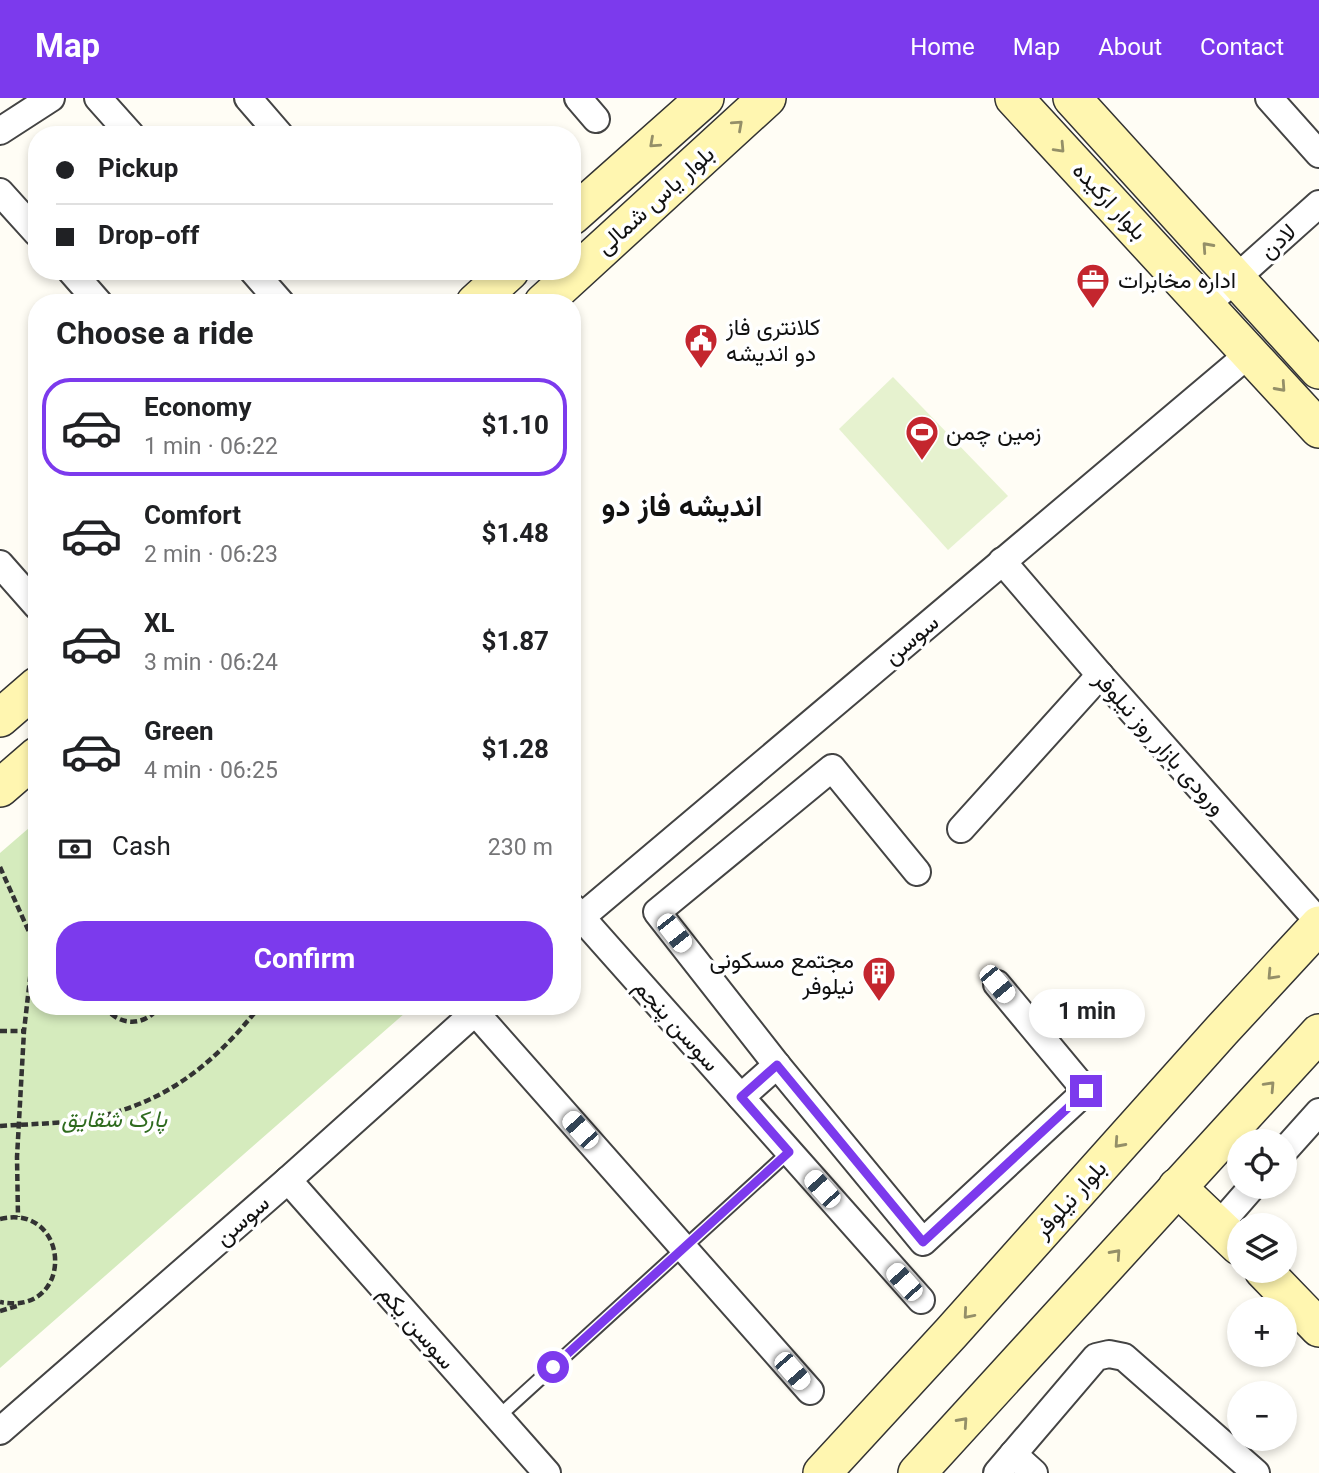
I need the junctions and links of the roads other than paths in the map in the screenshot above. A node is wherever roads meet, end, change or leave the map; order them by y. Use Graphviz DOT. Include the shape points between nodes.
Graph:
graph roads {
  1 [pos="51,98"];
  2 [pos="98,98"];
  3 [pos="248,98"];
  4 [pos="578,98"];
  5 [pos="705,98"];
  6 [pos="767,98"];
  7 [pos="1014,98"];
  8 [pos="1072,98"];
  9 [pos="1269,98"];
  10 [pos="596,119"];
  11 [pos="123,126"];
  12 [pos="272,126"];
  13 [pos="0,131"];
  14 [pos="1319,154"];
  15 [pos="0,192"];
  16 [pos="1319,204"];
  17 [pos="581,208"];
  18 [pos="28,223"];
  19 [pos="581,268"];
  20 [pos="1236,278"];
  21 [pos="79,280"];
  22 [pos="261,280"];
  23 [pos="500,280"];
  24 [pos="568,280"];
  25 [pos="91,294"];
  26 [pos="273,294"];
  27 [pos="485,294"];
  28 [pos="553,294"];
  29 [pos="1206,305"];
  30 [pos="1250,353"];
  31 [pos="1319,370"];
  32 [pos="1319,429"];
  33 [pos="1002,561"];
  34 [pos="0,564"];
  35 [pos="28,596"];
  36 [pos="1100,675"];
  37 [pos="28,695"];
  38 [pos="0,719"];
  39 [pos="28,764"];
  40 [pos="0,788"];
  41 [pos="961,829"];
  42 [pos="917,872"];
  43 [pos="581,912"];
  44 [pos="581,924"];
  45 [pos="1319,924"];
  46 [pos="997,984"];
  47 [pos="471,1015"];
  48 [pos="483,1015"];
  49 [pos="1319,1032"];
  50 [pos="777,1065"];
  51 [pos="741,1097"];
  52 [pos="1319,1112"];
  53 [pos="1297,1136"];
  54 [pos="789,1152"];
  55 [pos="288,1180"];
  56 [pos="1177,1187"];
  57 [pos="1227,1233"];
  58 [pos="685,1248"];
  59 [pos="1276,1283"];
  60 [pos="921,1300"];
  61 [pos="1319,1328"];
  62 [pos="810,1391"];
  63 [pos="497,1418"];
  64 [pos="0,1431"];
  65 [pos="1005,1464"];
  66 [pos="547,1473"];
  67 [pos="822,1473"];
  68 [pos="918,1473"];
  69 [pos="1034,1473"];
  70 [pos="1256,1473"];
  1 -- 13 [label="street"];
  2 -- 11 [label="street"];
  3 -- 12 [label="street"];
  4 -- 10 [label="street"];
  5 -- 17 [label="street, بلوار یاس شمالی, one-way"];
  19 -- 6 [label="street, بلوار یاس شمالی, one-way"];
  7 -- 29 [label="street, بلوار ارکیده, one-way"];
  20 -- 8 [label="street, بلوار ارکیده, one-way"];
  9 -- 14 [label="street"];
  15 -- 18 [label="street"];
  16 -- 20 [label="street, لادن"];
  20 -- 29 [label="street, لادن"];
  20 -- 31 [label="street, بلوار ارکیده"];
  21 -- 25 [label="street"];
  22 -- 26 [label="street"];
  23 -- 27 [label="street"];
  28 -- 24 [label="street, بلوار یاس شمالی, one-way"];
  29 -- 30 [label="street, بلوار ارکیده"];
  30 -- 32 [label="street, بلوار ارکیده, one-way"];
  30 -- 33 [label="street, سوسن"];
  33 -- 36 [label="street, ورودی بازار روز نیلوفر"];
  33 -- 43 [label="street, سوسن"];
  34 -- 35 [label="street"];
  36 -- 41 [label="street"];
  36 -- 45 [label="street, ورودی بازار روز نیلوفر"];
  37 -- 38 [label="street"];
  39 -- 40 [label="street"];
  42 -- 50 [label="street" via="832,768 657,912"];
  44 -- 51 [label="street, سوسن پنجم"];
  45 -- 67 [label="street, بلوار نیلوفر, one-way"];
  46 -- 50 [label="street" via="1086,1091 923,1242"];
  47 -- 55 [label="street, سوسن"];
  48 -- 58 [label="street"];
  56 -- 49 [label="street, one-way"];
  50 -- 51 [label="street"];
  51 -- 54 [label="street, سوسن پنجم"];
  52 -- 53 [label="street"];
  54 -- 58 [label="lane"];
  54 -- 60 [label="street, سوسن پنجم"];
  55 -- 63 [label="street, سوسن یکم"];
  55 -- 64 [label="street, سوسن"];
  56 -- 57 [label="street"];
  68 -- 56 [label="street, one-way"];
  58 -- 62 [label="street"];
  58 -- 63 [label="lane"];
  59 -- 61 [label="street"];
  63 -- 66 [label="street, سوسن یکم"];
  65 -- 69 [label="street"];
  65 -- 70 [label="street" via="1096,1357 1109,1353 1124,1357"];
}
